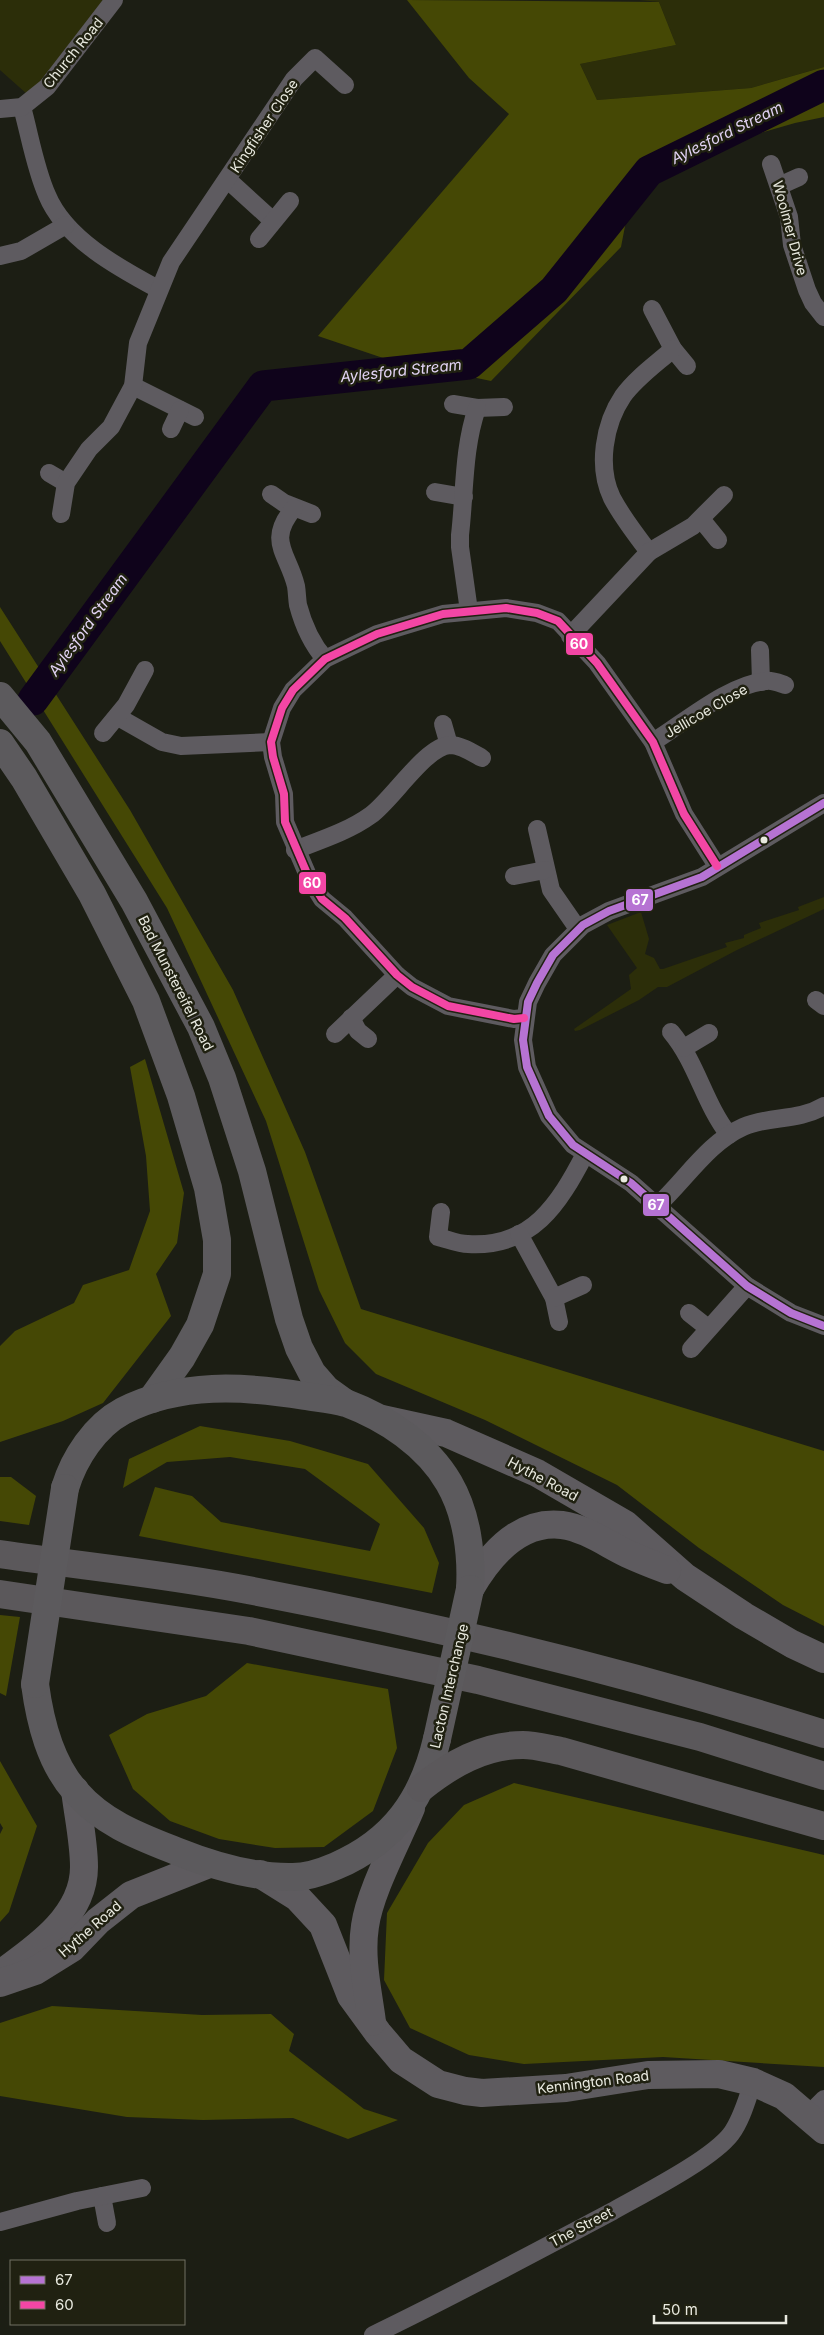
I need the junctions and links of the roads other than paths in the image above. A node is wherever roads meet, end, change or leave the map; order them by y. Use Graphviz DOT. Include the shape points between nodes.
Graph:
graph roads {
  1 [pos="114,0"];
  2 [pos="345,85"];
  3 [pos="22,107"];
  4 [pos="0,109"];
  5 [pos="771,164"];
  6 [pos="799,177"];
  7 [pos="228,180"];
  8 [pos="779,186"];
  9 [pos="290,200"];
  10 [pos="273,221"];
  11 [pos="66,225"];
  12 [pos="259,239"];
  13 [pos="0,256"];
  14 [pos="158,289"];
  15 [pos="652,309"];
  16 [pos="824,317"];
  17 [pos="673,349"];
  18 [pos="688,366"];
  19 [pos="133,386"];
  20 [pos="453,404"];
  21 [pos="504,407"];
  22 [pos="476,408"];
  23 [pos="171,429"];
  24 [pos="48,473"];
  25 [pos="66,484"];
  26 [pos="435,492"];
  27 [pos="271,494"];
  28 [pos="724,495"];
  29 [pos="464,497"];
  30 [pos="294,508"];
  31 [pos="61,514"];
  32 [pos="312,514"];
  33 [pos="701,518"];
  34 [pos="718,540"];
  35 [pos="649,552"];
  36 [pos="469,610"];
  37 [pos="570,636"];
  38 [pos="760,650"];
  39 [pos="325,659"];
  40 [pos="145,670"];
  41 [pos="761,682"];
  42 [pos="785,685"];
  43 [pos="0,696"];
  44 [pos="118,717"];
  45 [pos="443,724"];
  46 [pos="103,733"];
  47 [pos="272,742"];
  48 [pos="653,742"];
  49 [pos="0,743"];
  50 [pos="449,745"];
  51 [pos="482,758"];
  52 [pos="824,803"];
  53 [pos="537,829"];
  54 [pos="296,850"];
  55 [pos="717,866"];
  56 [pos="545,870"];
  57 [pos="514,876"];
  58 [pos="578,929"];
  59 [pos="397,975"];
  60 [pos="351,1018"];
  61 [pos="524,1018"];
  62 [pos="671,1032"];
  63 [pos="709,1033"];
  64 [pos="335,1034"];
  65 [pos="368,1039"];
  66 [pos="684,1048"];
  67 [pos="824,1106"];
  68 [pos="728,1135"];
  69 [pos="585,1154"];
  70 [pos="658,1205"];
  71 [pos="441,1212"];
  72 [pos="519,1234"];
  73 [pos="583,1285"];
  74 [pos="747,1286"];
  75 [pos="554,1298"];
  76 [pos="690,1313"];
  77 [pos="559,1322"];
  78 [pos="824,1326"];
  79 [pos="708,1328"];
  80 [pos="691,1349"];
  81 [pos="152,1399"];
  82 [pos="344,1402"];
  83 [pos="382,1419"];
  84 [pos="0,1554"];
  85 [pos="685,1577"];
  86 [pos="470,1589"];
  87 [pos="0,1594"];
  88 [pos="824,1659"];
  89 [pos="824,1734"];
  90 [pos="824,1776"];
  91 [pos="75,1790"];
  92 [pos="416,1798"];
  93 [pos="824,1826"];
  94 [pos="209,1864"];
  95 [pos="260,1874"];
  96 [pos="0,1974"];
  97 [pos="0,1983"];
  98 [pos="372,2022"];
  99 [pos="753,2082"];
  100 [pos="819,2115"];
  101 [pos="142,2188"];
  102 [pos="102,2196"];
  103 [pos="0,2222"];
  104 [pos="107,2223"];
  105 [pos="373,2335"];
  1 -- 3 [label="street, Church Road" via="48,87"];
  2 -- 7 [label="street, Kingfisher Close" via="315,58 294,79"];
  3 -- 4 [label="street"];
  3 -- 11 [label="street" via="47,196"];
  5 -- 8 [label="street, Woolmer Drive"];
  6 -- 8 [label="street"];
  7 -- 10 [label="street, Kingfisher Close"];
  7 -- 14 [label="street, Kingfisher Close" via="172,262"];
  8 -- 16 [label="street, Woolmer Drive" via="789,217 792,245 807,290"];
  9 -- 10 [label="street"];
  10 -- 12 [label="street"];
  11 -- 13 [label="street" via="21,251"];
  11 -- 14 [label="street" via="109,262"];
  14 -- 19 [label="street, Kingfisher Close" via="138,342"];
  15 -- 17 [label="street"];
  17 -- 18 [label="street"];
  17 -- 35 [label="street" via="622,397 604,448 605,478 611,497"];
  19 -- 23 [label="street" via="187,413"];
  19 -- 25 [label="street, Kingfisher Close" via="112,427 89,449"];
  20 -- 22 [label="street"];
  21 -- 22 [label="street"];
  22 -- 29 [label="street" via="469,436"];
  24 -- 25 [label="street"];
  25 -- 31 [label="street, Kingfisher Close"];
  26 -- 29 [label="street"];
  27 -- 30 [label="street"];
  28 -- 33 [label="street"];
  29 -- 36 [label="street" via="460,547"];
  30 -- 32 [label="street"];
  30 -- 39 [label="street" via="281,530 282,553 296,585 306,629"];
  33 -- 34 [label="street"];
  33 -- 35 [label="street"];
  35 -- 37 [label="street"];
  36 -- 37 [label="street" via="506,608 537,612 558,621"];
  36 -- 39 [label="street" via="443,614 377,634"];
  37 -- 48 [label="street" via="597,663"];
  38 -- 41 [label="street, Jellicoe Close"];
  39 -- 47 [label="street" via="293,690 282,708"];
  40 -- 44 [label="street"];
  41 -- 42 [label="street, Jellicoe Close" via="768,680"];
  41 -- 48 [label="street, Jellicoe Close" via="737,690"];
  43 -- 82 [label="highway, Bad Munstereifel Road" via="38,742 134,901 202,1027 252,1171 299,1348 312,1373"];
  44 -- 46 [label="street"];
  44 -- 47 [label="street" via="162,742 181,746"];
  45 -- 50 [label="street"];
  47 -- 54 [label="street" via="284,794 286,822"];
  48 -- 55 [label="street" via="684,814"];
  49 -- 81 [label="highway" via="92,894 146,1001 181,1096 208,1188 216,1240 217,1274 200,1325"];
  50 -- 51 [label="street" via="461,747"];
  50 -- 54 [label="street" via="416,767 372,815 351,828"];
  52 -- 55 [label="street"];
  53 -- 56 [label="street"];
  54 -- 59 [label="street" via="322,899 346,918"];
  55 -- 58 [label="street" via="682,886 609,911"];
  56 -- 57 [label="street"];
  56 -- 58 [label="street" via="551,890"];
  58 -- 61 [label="street" via="549,961 528,1002"];
  59 -- 60 [label="street"];
  59 -- 61 [label="street" via="418,991 448,1006 514,1019"];
  60 -- 64 [label="street"];
  60 -- 65 [label="street"];
  61 -- 69 [label="street" via="526,1067 549,1116"];
  62 -- 66 [label="street"];
  63 -- 66 [label="street"];
  66 -- 68 [label="street" via="707,1102"];
  67 -- 68 [label="street" via="797,1118 756,1123"];
  68 -- 70 [label="street"];
  69 -- 70 [label="street" via="631,1182"];
  69 -- 72 [label="street" via="557,1204"];
  70 -- 74 [label="street"];
  71 -- 72 [label="street" via="438,1237 467,1244 496,1242"];
  72 -- 75 [label="street"];
  73 -- 75 [label="street"];
  74 -- 78 [label="street" via="791,1313"];
  74 -- 79 [label="street"];
  75 -- 77 [label="street"];
  76 -- 79 [label="street"];
  79 -- 80 [label="street"];
  81 -- 82 [label="highway, Lacton Interchange" via="201,1389 262,1389"];
  81 -- 91 [label="highway, Lacton Interchange, bridge" via="122,1412 97,1431 79,1456 65,1488 35,1684 49,1743"];
  82 -- 83 [label="highway, Lacton Interchange"];
  83 -- 85 [label="main road, Hythe Road" via="446,1433 537,1473 625,1524"];
  83 -- 86 [label="highway, Lacton Interchange" via="407,1436 449,1482 464,1524 470,1559"];
  84 -- 89 [label="highway" via="246,1589 488,1640 704,1696"];
  85 -- 86 [label="main road, Hythe Road" via="629,1555 584,1532 563,1525 544,1525 525,1531 502,1546"];
  85 -- 88 [label="main road, Hythe Road" via="784,1639"];
  86 -- 92 [label="highway, Lacton Interchange, bridge" via="431,1765"];
  87 -- 90 [label="highway" via="249,1631 478,1680 700,1737"];
  91 -- 94 [label="highway, Lacton Interchange" via="96,1812 122,1829"];
  91 -- 96 [label="main road, Hythe Road" via="84,1868 80,1890 70,1911 54,1932"];
  92 -- 93 [label="highway" via="443,1770 465,1758 497,1747 524,1745 561,1751"];
  92 -- 95 [label="highway, Lacton Interchange" via="384,1838 357,1857 322,1872 290,1878"];
  92 -- 98 [label="main road, Kennington Road" via="369,1905 364,1949"];
  94 -- 95 [label="highway, Lacton Interchange"];
  94 -- 97 [label="main road, Hythe Road" via="131,1896 72,1948 36,1971"];
  95 -- 98 [label="main road, Kennington Road" via="297,1897 323,1925 351,1996"];
  98 -- 99 [label="main road, Kennington Road" via="389,2048 411,2067 438,2084 464,2091 482,2093 566,2088 677,2073 720,2074"];
  99 -- 100 [label="main road, Kennington Road"];
  99 -- 105 [label="street, The Street" via="730,2135 699,2160 652,2190"];
  101 -- 102 [label="street"];
  102 -- 103 [label="street"];
  102 -- 104 [label="street"];
}
